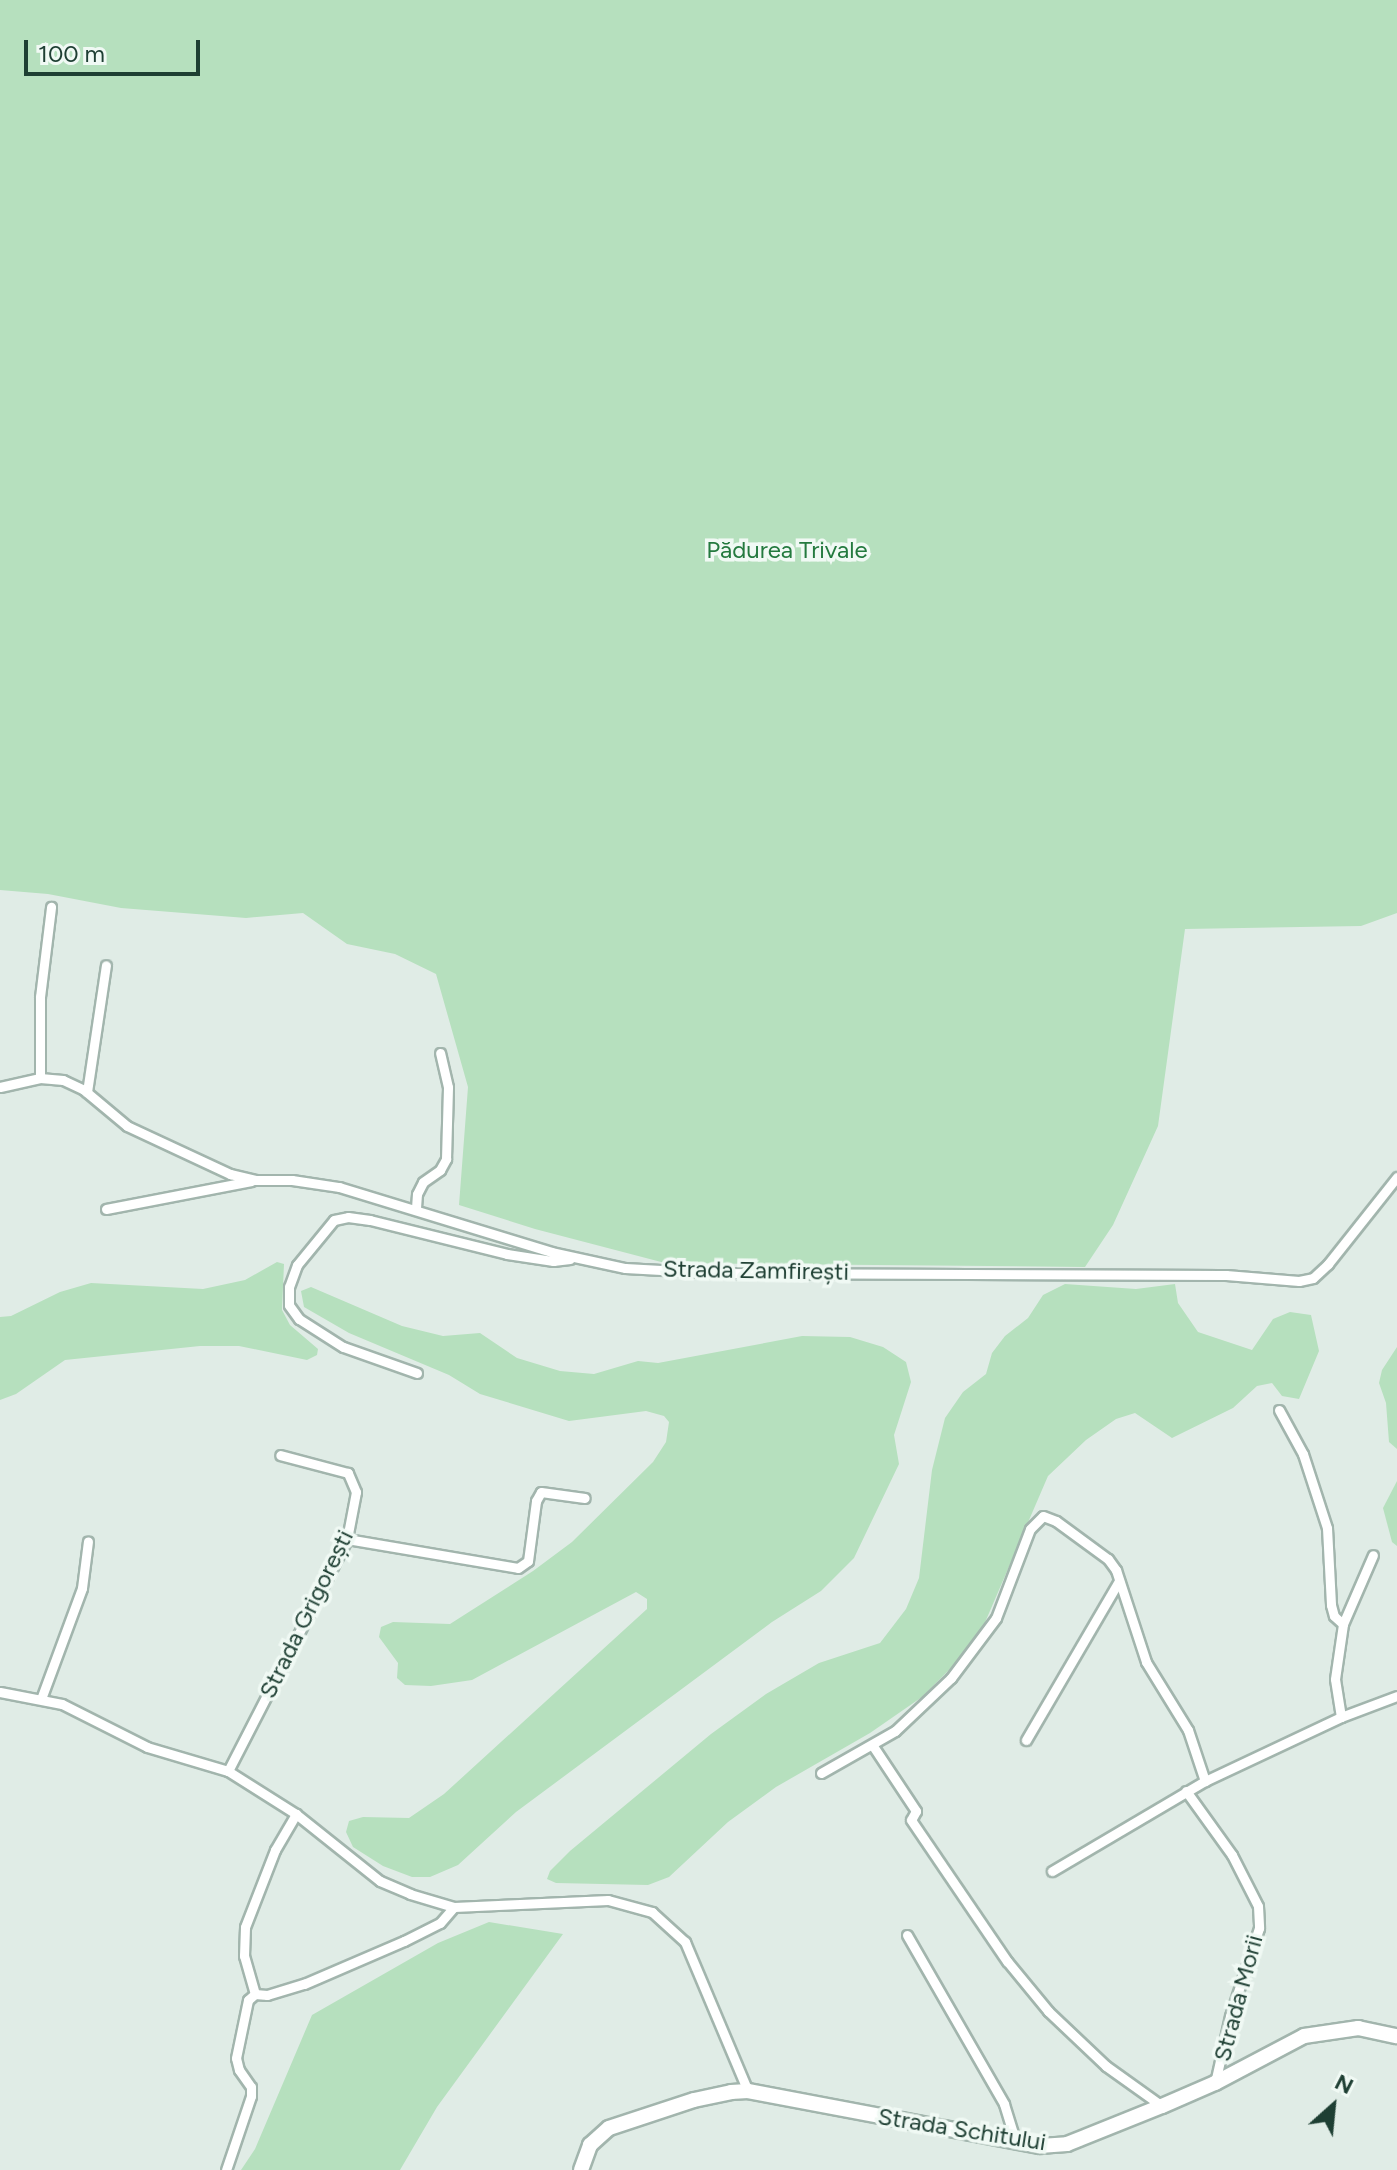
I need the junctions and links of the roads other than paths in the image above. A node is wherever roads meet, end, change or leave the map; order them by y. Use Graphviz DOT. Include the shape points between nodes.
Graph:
graph roads {
  1 [pos="51,907"];
  2 [pos="106,965"];
  3 [pos="440,1053"];
  4 [pos="40,1078"];
  5 [pos="0,1087"];
  6 [pos="87,1092"];
  7 [pos="1397,1177"];
  8 [pos="255,1180"];
  9 [pos="416,1208"];
  10 [pos="106,1209"];
  11 [pos="577,1258"];
  12 [pos="417,1373"];
  13 [pos="1279,1410"];
  14 [pos="280,1455"];
  15 [pos="585,1498"];
  16 [pos="347,1539"];
  17 [pos="88,1541"];
  18 [pos="1373,1555"];
  19 [pos="1119,1581"];
  20 [pos="1343,1624"];
  21 [pos="0,1692"];
  22 [pos="1397,1696"];
  23 [pos="41,1699"];
  24 [pos="1341,1717"];
  25 [pos="1026,1740"];
  26 [pos="873,1746"];
  27 [pos="228,1771"];
  28 [pos="821,1773"];
  29 [pos="1205,1781"];
  30 [pos="1186,1791"];
  31 [pos="296,1814"];
  32 [pos="1052,1871"];
  33 [pos="454,1907"];
  34 [pos="907,1935"];
  35 [pos="255,1994"];
  36 [pos="1397,2036"];
  37 [pos="1215,2083"];
  38 [pos="748,2091"];
  39 [pos="1162,2106"];
  40 [pos="1016,2143"];
  41 [pos="226,2170"];
  42 [pos="581,2170"];
  1 -- 4 [label="street" via="40,997"];
  2 -- 6 [label="street"];
  3 -- 9 [label="street" via="448,1087 449,1140 446,1159 423,1182"];
  4 -- 5 [label="street"];
  4 -- 6 [label="street" via="63,1080"];
  6 -- 8 [label="street, Strada Zamfirești" via="127,1126 230,1174"];
  7 -- 11 [label="street, Strada Zamfirești" via="1328,1264 1313,1278 1299,1281 1226,1275 715,1273 625,1268"];
  8 -- 9 [label="street, Strada Zamfirești" via="339,1187"];
  8 -- 10 [label="street"];
  9 -- 11 [label="street, Strada Zamfirești"];
  11 -- 12 [label="street" via="553,1261 507,1254 370,1220 334,1220 297,1265 289,1305 299,1319 343,1347"];
  13 -- 20 [label="street" via="1303,1454 1327,1528 1331,1605"];
  14 -- 16 [label="street, Strada Grigorești" via="348,1473 356,1492"];
  15 -- 16 [label="street" via="541,1492 528,1561 518,1568"];
  16 -- 27 [label="street, Strada Grigorești"];
  17 -- 23 [label="street" via="82,1588"];
  18 -- 20 [label="street"];
  19 -- 25 [label="street"];
  19 -- 26 [label="street" via="1108,1559 1050,1516 1034,1520 1011,1586 982,1642 926,1704"];
  19 -- 29 [label="street" via="1146,1662 1188,1730"];
  20 -- 24 [label="street" via="1335,1679"];
  21 -- 23 [label="street"];
  22 -- 24 [label="street"];
  23 -- 27 [label="street" via="62,1704 147,1747"];
  24 -- 29 [label="street"];
  26 -- 28 [label="street"];
  26 -- 39 [label="street" via="916,1811 911,1820 1007,1961 1048,2011 1106,2066"];
  27 -- 31 [label="street"];
  29 -- 30 [label="street"];
  30 -- 32 [label="street"];
  30 -- 37 [label="street, Strada Morii" via="1232,1855 1258,1906 1259,1928"];
  31 -- 33 [label="street" via="380,1881"];
  31 -- 35 [label="street" via="275,1850 245,1927 244,1956"];
  33 -- 35 [label="street" via="440,1923 304,1984"];
  33 -- 38 [label="street" via="608,1900 652,1912 668,1923 692,1955"];
  34 -- 40 [label="street" via="1004,2104"];
  35 -- 41 [label="street" via="242,2016 236,2058 251,2096"];
  36 -- 37 [label="main road, Strada Schitului" via="1358,2028 1304,2036"];
  37 -- 39 [label="main road, Strada Schitului"];
  38 -- 40 [label="main road, Strada Schitului"];
  38 -- 42 [label="main road, Strada Schitului" via="694,2100 609,2128 590,2145"];
  39 -- 40 [label="main road, Strada Schitului" via="1067,2144"];
}
